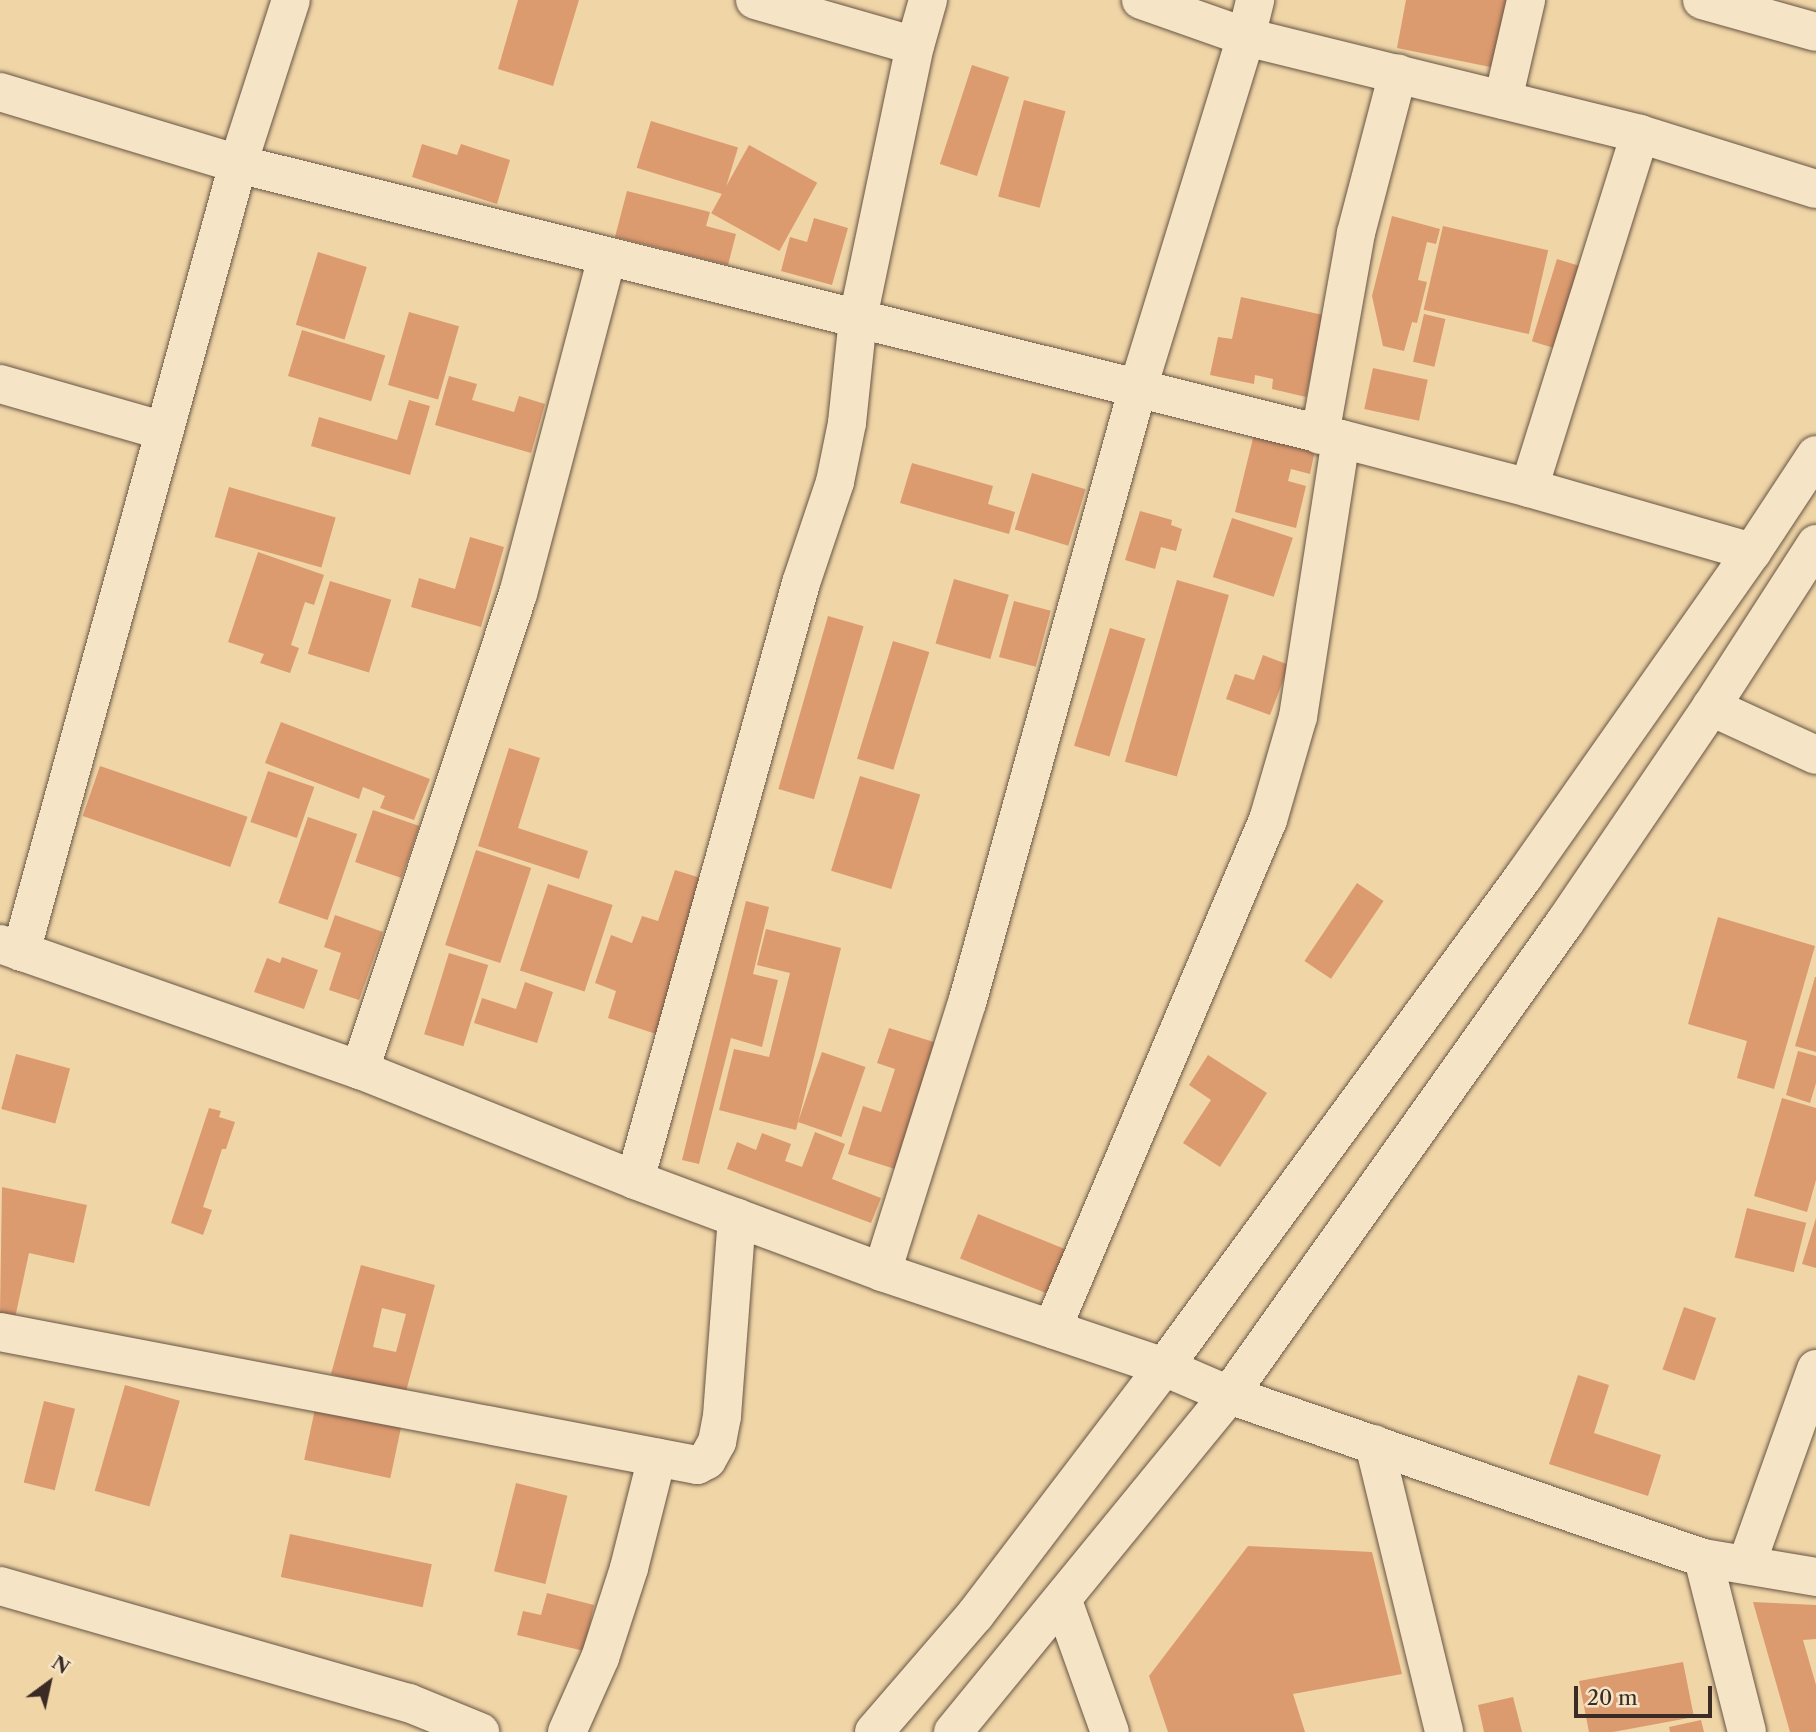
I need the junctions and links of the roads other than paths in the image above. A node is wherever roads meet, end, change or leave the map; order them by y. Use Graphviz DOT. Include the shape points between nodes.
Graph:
graph roads {
  1 [pos="291,0"];
  2 [pos="755,0"];
  3 [pos="928,0"];
  4 [pos="1142,0"];
  5 [pos="1255,0"];
  6 [pos="1526,0"];
  7 [pos="1702,0"];
  8 [pos="1744,6"];
  9 [pos="1816,32"];
  10 [pos="1246,37"];
  11 [pos="915,46"];
  12 [pos="1398,73"];
  13 [pos="0,92"];
  14 [pos="1503,100"];
  15 [pos="1640,134"];
  16 [pos="238,163"];
  17 [pos="1816,189"];
  18 [pos="607,258"];
  19 [pos="858,318"];
  20 [pos="0,384"];
  21 [pos="1137,391"];
  22 [pos="164,432"];
  23 [pos="1330,437"];
  24 [pos="1816,455"];
  25 [pos="1529,488"];
  26 [pos="1816,544"];
  27 [pos="1752,552"];
  28 [pos="1710,708"];
  29 [pos="1816,755"];
  30 [pos="10,948"];
  31 [pos="359,1070"];
  32 [pos="635,1180"];
  33 [pos="737,1218"];
  34 [pos="882,1272"];
  35 [pos="1052,1329"];
  36 [pos="0,1332"];
  37 [pos="1164,1367"];
  38 [pos="1816,1369"];
  39 [pos="1229,1395"];
  40 [pos="1374,1444"];
  41 [pos="657,1457"];
  42 [pos="1703,1558"];
  43 [pos="1747,1563"];
  44 [pos="1816,1577"];
  45 [pos="0,1586"];
  46 [pos="1063,1601"];
  47 [pos="480,1732"];
  48 [pos="567,1732"];
  49 [pos="874,1732"];
  50 [pos="953,1732"];
  51 [pos="1110,1732"];
  52 [pos="1444,1732"];
  53 [pos="1747,1732"];
  1 -- 16 [label="street"];
  2 -- 11 [label="street"];
  3 -- 11 [label="street"];
  4 -- 10 [label="street"];
  5 -- 10 [label="street"];
  6 -- 14 [label="street"];
  7 -- 8 [label="street"];
  8 -- 9 [label="street"];
  10 -- 12 [label="street"];
  10 -- 21 [label="street"];
  11 -- 19 [label="street"];
  12 -- 14 [label="street"];
  12 -- 23 [label="street" via="1356,233"];
  13 -- 16 [label="street"];
  14 -- 15 [label="street"];
  15 -- 17 [label="street"];
  15 -- 25 [label="street"];
  16 -- 18 [label="street"];
  16 -- 22 [label="street"];
  18 -- 19 [label="street"];
  18 -- 31 [label="street" via="518,594"];
  19 -- 21 [label="street"];
  19 -- 32 [label="street" via="847,423 835,482 802,583"];
  20 -- 22 [label="street"];
  21 -- 23 [label="street"];
  21 -- 34 [label="street" via="967,1003"];
  22 -- 30 [label="street"];
  23 -- 25 [label="street"];
  23 -- 35 [label="street" via="1298,717 1268,820"];
  24 -- 27 [label="street"];
  25 -- 27 [label="street"];
  26 -- 28 [label="street"];
  27 -- 37 [label="street" via="1524,876"];
  28 -- 29 [label="street"];
  28 -- 39 [label="street" via="1565,922"];
  30 -- 31 [label="street"];
  31 -- 32 [label="street"];
  32 -- 33 [label="street"];
  33 -- 34 [label="street"];
  33 -- 41 [label="street" via="718,1442 708,1460 697,1465"];
  34 -- 35 [label="street"];
  35 -- 37 [label="street"];
  36 -- 41 [label="street"];
  37 -- 39 [label="street"];
  37 -- 49 [label="street" via="975,1615"];
  38 -- 43 [label="street"];
  39 -- 40 [label="street"];
  39 -- 46 [label="street"];
  40 -- 42 [label="street"];
  40 -- 52 [label="street"];
  41 -- 48 [label="street" via="600,1658"];
  42 -- 43 [label="street"];
  42 -- 53 [label="street"];
  43 -- 44 [label="street"];
  45 -- 47 [label="street" via="410,1703"];
  46 -- 50 [label="street"];
  46 -- 51 [label="street"];
}
